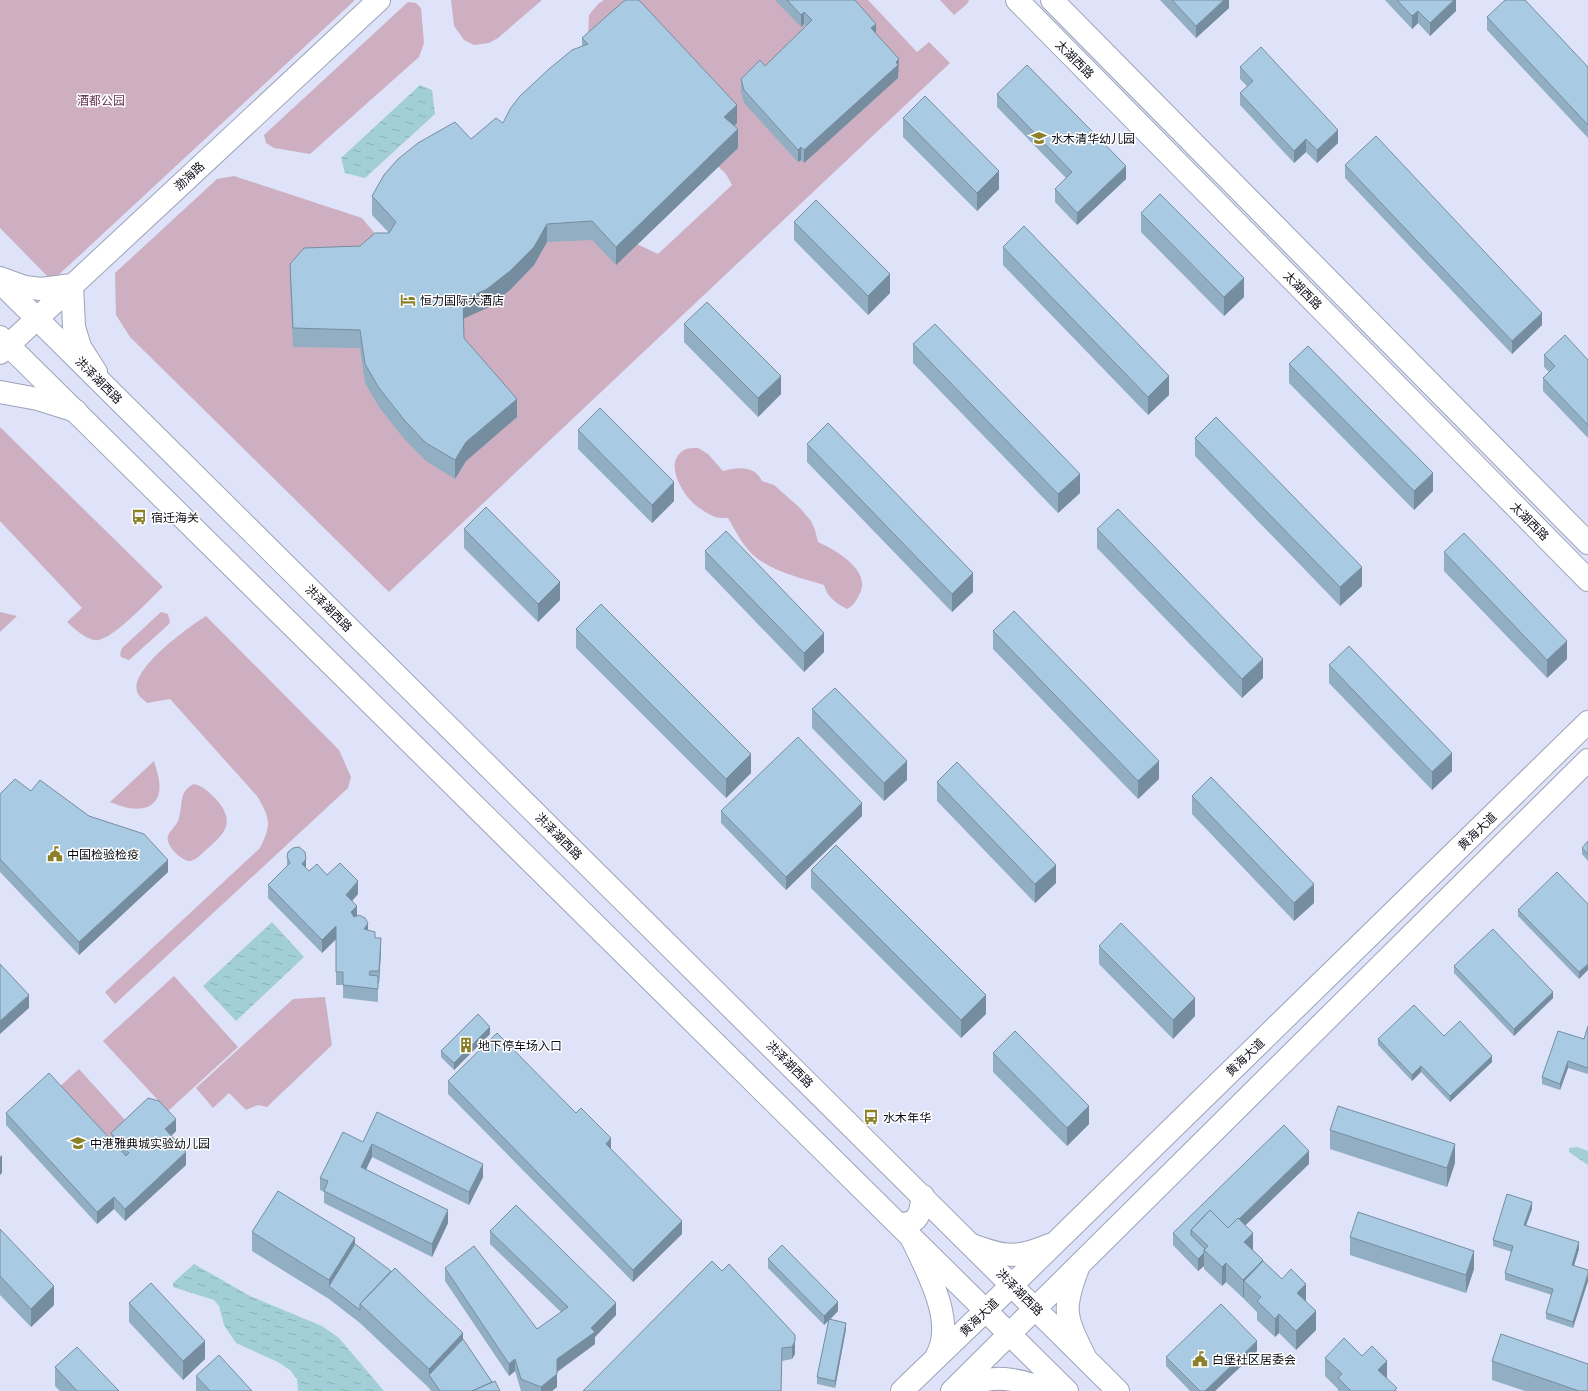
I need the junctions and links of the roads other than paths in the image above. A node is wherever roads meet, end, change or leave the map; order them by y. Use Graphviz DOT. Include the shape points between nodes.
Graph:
graph roads {
  1 [pos="379,0"];
  2 [pos="1017,0"];
  3 [pos="1052,0"];
  4 [pos="0,278"];
  5 [pos="0,282"];
  6 [pos="72,285"];
  7 [pos="37,318"];
  8 [pos="3,345"];
  9 [pos="103,384"];
  10 [pos="0,392"];
  11 [pos="76,411"];
  12 [pos="1588,542"];
  13 [pos="1588,580"];
  14 [pos="1588,722"];
  15 [pos="1588,760"];
  16 [pos="922,1196"];
  17 [pos="904,1229"];
  18 [pos="1057,1241"];
  19 [pos="972,1245"];
  20 [pos="1080,1263"];
  21 [pos="1012,1285"];
  22 [pos="1035,1308"];
  23 [pos="986,1310"];
  24 [pos="1010,1334"];
  25 [pos="1085,1358"];
  26 [pos="933,1361"];
  27 [pos="902,1391"];
  28 [pos="952,1391"];
  29 [pos="1050,1391"];
  30 [pos="1067,1391"];
  31 [pos="1118,1391"];
  1 -- 6 [label="street, 渤海路"];
  2 -- 13 [label="street, 太湖西路"];
  3 -- 12 [label="street"];
  4 -- 6 [label="street" via="41,290"];
  5 -- 7 [label="street, 洪泽湖西路"];
  6 -- 7 [label="street, 渤海路"];
  6 -- 9 [label="street" via="74,327 80,347"];
  7 -- 8 [label="street, 渤海路"];
  7 -- 9 [label="street, 洪泽湖西路"];
  8 -- 11 [label="street"];
  9 -- 16 [label="street, 洪泽湖西路"];
  10 -- 11 [label="street" via="38,399"];
  11 -- 17 [label="street"];
  14 -- 18 [label="street, 黄海大道"];
  15 -- 20 [label="street"];
  16 -- 17 [label="street" via="919,1216"];
  16 -- 19 [label="street, 洪泽湖西路"];
  17 -- 23 [label="street"];
  17 -- 26 [label="street" via="932,1282 940,1306 944,1332 940,1349"];
  18 -- 19 [label="street" via="1022,1255 1002,1255"];
  18 -- 21 [label="street, 黄海大道"];
  19 -- 21 [label="street, 洪泽湖西路"];
  20 -- 22 [label="street"];
  20 -- 25 [label="street" via="1068,1300 1067,1316"];
  21 -- 22 [label="street, 洪泽湖西路"];
  21 -- 23 [label="street, 黄海大道"];
  22 -- 24 [label="street"];
  22 -- 25 [label="street, 洪泽湖西路"];
  23 -- 24 [label="street"];
  23 -- 26 [label="street, 黄海大道"];
  24 -- 28 [label="street"];
  24 -- 30 [label="street"];
  25 -- 31 [label="street, 洪泽湖西路"];
  26 -- 27 [label="street, 黄海大道"];
  28 -- 29 [label="street" via="975,1381 992,1378 1028,1383"];
}
